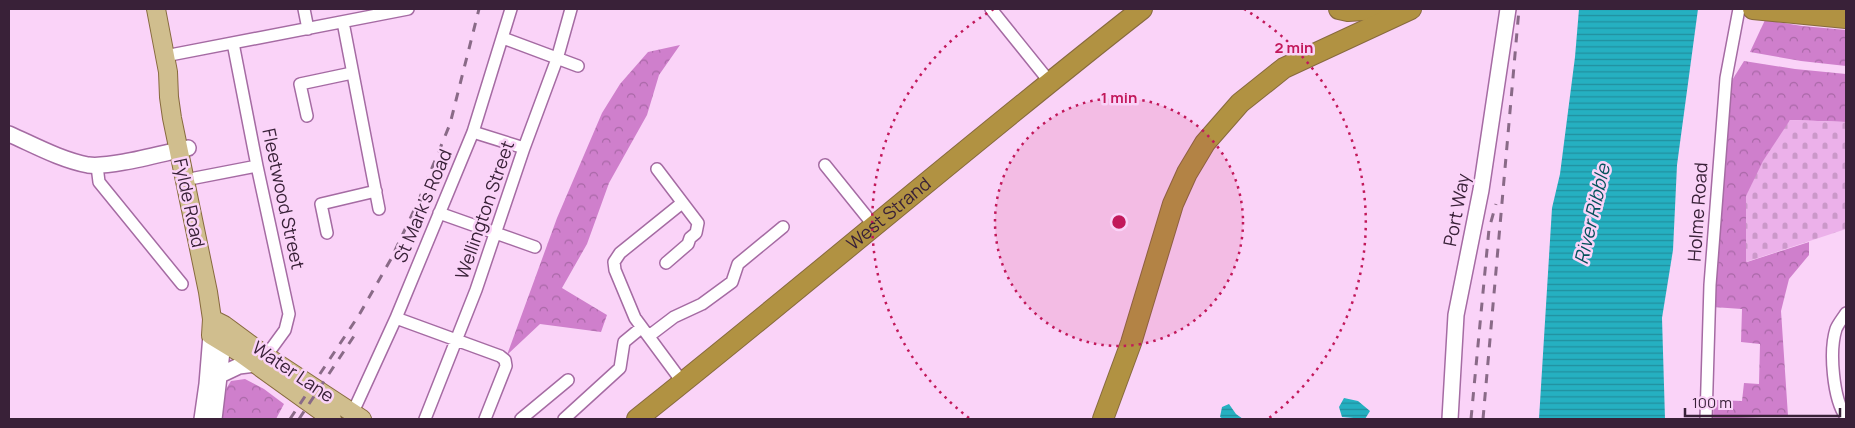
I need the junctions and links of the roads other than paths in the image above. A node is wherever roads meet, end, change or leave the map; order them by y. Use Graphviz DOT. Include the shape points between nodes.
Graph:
graph roads {
  1 [pos="156,9"];
  2 [pos="304,9"];
  3 [pos="402,9"];
  4 [pos="511,9"];
  5 [pos="571,9"];
  6 [pos="990,9"];
  7 [pos="1142,9"];
  8 [pos="1340,9"];
  9 [pos="1380,9"];
  10 [pos="1411,9"];
  11 [pos="1508,9"];
  12 [pos="1739,9"];
  13 [pos="1753,9"];
  14 [pos="1846,18"];
  15 [pos="343,22"];
  16 [pos="308,29"];
  17 [pos="503,38"];
  18 [pos="234,43"];
  19 [pos="557,59"];
  20 [pos="166,64"];
  21 [pos="578,66"];
  22 [pos="352,73"];
  23 [pos="1049,81"];
  24 [pos="307,116"];
  25 [pos="473,132"];
  26 [pos="9,134"];
  27 [pos="524,148"];
  28 [pos="183,149"];
  29 [pos="825,165"];
  30 [pos="97,166"];
  31 [pos="257,166"];
  32 [pos="657,169"];
  33 [pos="195,178"];
  34 [pos="376,191"];
  35 [pos="682,202"];
  36 [pos="380,209"];
  37 [pos="439,213"];
  38 [pos="783,227"];
  39 [pos="875,227"];
  40 [pos="495,233"];
  41 [pos="328,234"];
  42 [pos="536,247"];
  43 [pos="666,263"];
  44 [pos="182,284"];
  45 [pos="1846,313"];
  46 [pos="396,318"];
  47 [pos="218,330"];
  48 [pos="645,332"];
  49 [pos="458,340"];
  50 [pos="260,360"];
  51 [pos="220,375"];
  52 [pos="568,380"];
  53 [pos="683,383"];
  54 [pos="357,416"];
  55 [pos="1846,417"];
  56 [pos="202,419"];
  57 [pos="214,419"];
  58 [pos="332,419"];
  59 [pos="425,419"];
  60 [pos="485,419"];
  61 [pos="521,419"];
  62 [pos="564,419"];
  63 [pos="637,419"];
  64 [pos="1103,419"];
  65 [pos="1450,419"];
  66 [pos="1706,419"];
  1 -- 20 [label="main road, Fylde Road"];
  2 -- 16 [label="street"];
  3 -- 15 [label="street"];
  4 -- 17 [label="street, St Mark's Road"];
  5 -- 19 [label="street, Wellington Street"];
  6 -- 23 [label="street"];
  7 -- 23 [label="highway, West Strand"];
  8 -- 9 [label="highway"];
  10 -- 64 [label="highway" via="1284,68 1240,103 1205,143 1173,204"];
  11 -- 65 [label="street, Port Way" via="1481,190 1456,315"];
  12 -- 66 [label="street, Holme Road" via="1726,78 1710,285"];
  13 -- 14 [label="highway"];
  15 -- 16 [label="street"];
  15 -- 22 [label="street"];
  16 -- 18 [label="street"];
  17 -- 19 [label="street"];
  17 -- 25 [label="street, St Mark's Road"];
  18 -- 20 [label="street"];
  18 -- 31 [label="street, Fleetwood Street"];
  19 -- 21 [label="street"];
  19 -- 27 [label="street, Wellington Street"];
  20 -- 28 [label="main road, Fylde Road" via="169,97"];
  22 -- 24 [label="street" via="300,84"];
  22 -- 34 [label="street"];
  23 -- 39 [label="highway, West Strand"];
  25 -- 27 [label="street"];
  25 -- 37 [label="street, St Mark's Road"];
  26 -- 30 [label="street" via="73,162"];
  27 -- 40 [label="street, Wellington Street"];
  28 -- 30 [label="street"];
  28 -- 33 [label="main road, Fylde Road"];
  28 -- 47 [label="main road, Fylde Road"];
  29 -- 39 [label="street"];
  30 -- 44 [label="street" via="99,182"];
  31 -- 33 [label="street"];
  31 -- 50 [label="street, Fleetwood Street" via="290,314 285,330"];
  32 -- 35 [label="street"];
  33 -- 47 [label="main road, Fylde Road" via="218,287"];
  34 -- 36 [label="street"];
  34 -- 41 [label="street" via="321,204"];
  35 -- 43 [label="street" via="698,223 696,233"];
  35 -- 48 [label="street" via="620,253 614,262 635,317"];
  37 -- 40 [label="street"];
  37 -- 46 [label="street, St Mark's Road"];
  38 -- 48 [label="street" via="738,264 732,282 702,304"];
  39 -- 53 [label="highway, West Strand"];
  40 -- 42 [label="street"];
  40 -- 49 [label="street, Wellington Street"];
  45 -- 55 [label="street" via="1836,329 1832,357 1842,411"];
  46 -- 49 [label="street"];
  46 -- 54 [label="street, St Mark's Road"];
  47 -- 50 [label="main road, Water Lane"];
  47 -- 51 [label="street"];
  47 -- 56 [label="street"];
  48 -- 53 [label="street"];
  48 -- 62 [label="street" via="624,342 620,368"];
  49 -- 59 [label="street, Wellington Street"];
  49 -- 60 [label="street" via="505,360 506,366"];
  50 -- 51 [label="street"];
  50 -- 54 [label="main road, Water Lane"];
  50 -- 58 [label="main road, Water Lane"];
  51 -- 57 [label="street"];
  52 -- 61 [label="street"];
  53 -- 63 [label="highway, West Strand"];
}
